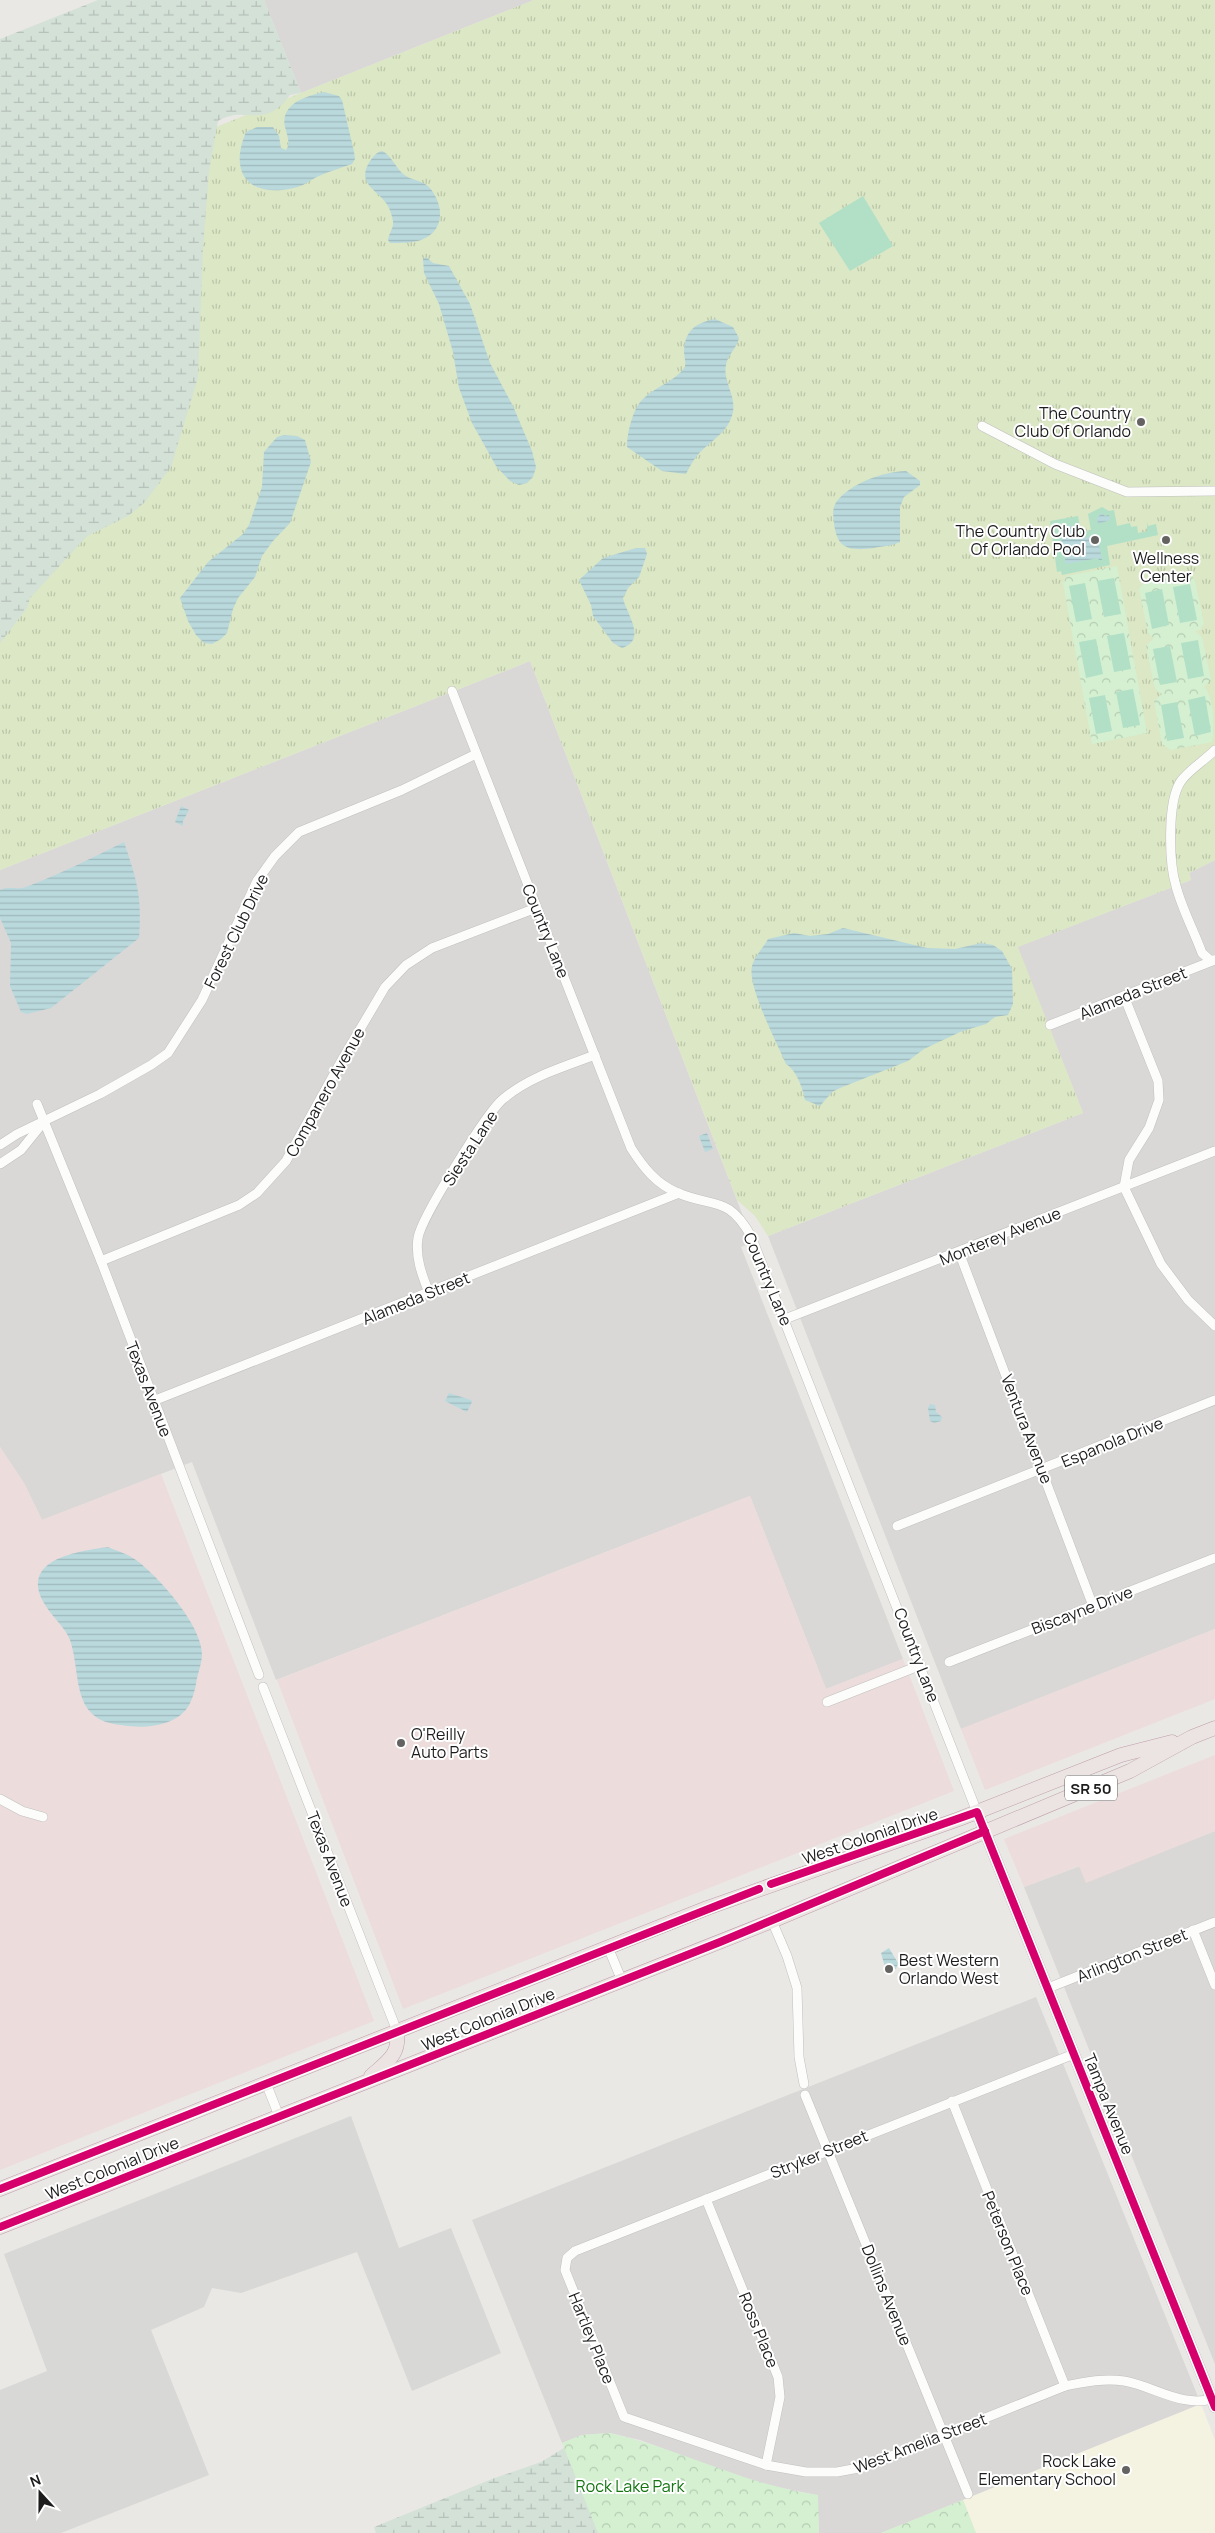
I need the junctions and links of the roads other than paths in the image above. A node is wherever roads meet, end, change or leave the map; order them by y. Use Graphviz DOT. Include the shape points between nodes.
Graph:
graph roads {
  1 [pos="982,426"];
  2 [pos="1215,491"];
  3 [pos="452,691"];
  4 [pos="1215,750"];
  5 [pos="476,754"];
  6 [pos="536,908"];
  7 [pos="1215,960"];
  8 [pos="1124,996"];
  9 [pos="1050,1025"];
  10 [pos="595,1055"];
  11 [pos="37,1104"];
  12 [pos="44,1121"];
  13 [pos="0,1145"];
  14 [pos="1215,1151"];
  15 [pos="0,1164"];
  16 [pos="1124,1187"];
  17 [pos="679,1193"];
  18 [pos="959,1252"];
  19 [pos="101,1261"];
  20 [pos="429,1293"];
  21 [pos="785,1319"];
  22 [pos="1215,1326"];
  23 [pos="1215,1400"];
  24 [pos="153,1401"];
  25 [pos="1042,1469"];
  26 [pos="896,1526"];
  27 [pos="1215,1558"];
  28 [pos="1092,1606"];
  29 [pos="950,1662"];
  30 [pos="921,1665"];
  31 [pos="258,1675"];
  32 [pos="263,1687"];
  33 [pos="827,1702"];
  34 [pos="1215,1728"];
  35 [pos="1192,1737"];
  36 [pos="0,1799"];
  37 [pos="977,1812"];
  38 [pos="43,1817"];
  39 [pos="985,1831"];
  40 [pos="772,1921"];
  41 [pos="1215,1922"];
  42 [pos="1193,1930"];
  43 [pos="608,1947"];
  44 [pos="622,1981"];
  45 [pos="1215,1985"];
  46 [pos="1048,1988"];
  47 [pos="397,2031"];
  48 [pos="1074,2054"];
  49 [pos="266,2083"];
  50 [pos="363,2083"];
  51 [pos="804,2084"];
  52 [pos="805,2095"];
  53 [pos="952,2101"];
  54 [pos="279,2116"];
  55 [pos="828,2150"];
  56 [pos="0,2189"];
  57 [pos="706,2199"];
  58 [pos="0,2227"];
  59 [pos="567,2258"];
  60 [pos="1065,2386"];
  61 [pos="1214,2401"];
  62 [pos="624,2417"];
  63 [pos="943,2436"];
  64 [pos="766,2465"];
  65 [pos="968,2494"];
  1 -- 2 [label="street" via="1055,464 1127,492"];
  3 -- 5 [label="street, Country Lane"];
  4 -- 7 [label="street" via="1181,780 1175,792 1172,862 1176,886 1202,954"];
  5 -- 6 [label="street, Country Lane"];
  5 -- 12 [label="street, Forest Club Drive" via="402,790 299,832 275,856 257,882 202,1000 168,1053 100,1094"];
  6 -- 10 [label="street, Country Lane"];
  6 -- 19 [label="street, Companero Avenue" via="432,948 406,965 385,987 286,1161 276,1176 257,1193 239,1205"];
  7 -- 8 [label="street, Alameda Street"];
  8 -- 9 [label="street, Alameda Street"];
  8 -- 16 [label="street" via="1158,1081 1159,1100 1150,1128 1129,1160"];
  10 -- 17 [label="street, Country Lane" via="631,1148 654,1178"];
  10 -- 20 [label="street, Siesta Lane" via="529,1081 502,1100 483,1122 418,1237 418,1266"];
  11 -- 12 [label="street, Texas Avenue"];
  12 -- 13 [label="street, Forest Club Drive"];
  12 -- 15 [label="street, Forest Club Drive" via="21,1150"];
  12 -- 19 [label="street, Texas Avenue"];
  14 -- 16 [label="street, Monterey Avenue"];
  16 -- 18 [label="street, Monterey Avenue"];
  16 -- 22 [label="street" via="1161,1264 1188,1300"];
  17 -- 20 [label="street, Alameda Street"];
  17 -- 21 [label="street, Country Lane" via="716,1202 743,1222 752,1236"];
  18 -- 21 [label="street, Monterey Avenue"];
  18 -- 25 [label="street, Ventura Avenue"];
  19 -- 24 [label="street, Texas Avenue"];
  20 -- 24 [label="street, Alameda Street"];
  21 -- 30 [label="street, Country Lane"];
  23 -- 25 [label="street, Espanola Drive"];
  24 -- 31 [label="street, Texas Avenue"];
  25 -- 26 [label="street, Espanola Drive"];
  25 -- 28 [label="street, Ventura Avenue"];
  27 -- 28 [label="street, Biscayne Drive"];
  28 -- 29 [label="street, Biscayne Drive"];
  30 -- 33 [label="street"];
  30 -- 37 [label="street, Country Lane"];
  32 -- 47 [label="street, Texas Avenue"];
  34 -- 35 [label="highway, West Colonial Drive / SR 50"];
  35 -- 37 [label="highway, West Colonial Drive / SR 50" via="1120,1756"];
  35 -- 39 [label="highway, West Colonial Drive / SR 50" via="1130,1771"];
  36 -- 38 [label="street" via="22,1811"];
  37 -- 39 [label="street, Tampa Avenue"];
  37 -- 43 [label="highway, West Colonial Drive / SR 50" via="728,1900"];
  39 -- 40 [label="highway, West Colonial Drive / SR 50"];
  39 -- 46 [label="street, Tampa Avenue"];
  40 -- 44 [label="highway, West Colonial Drive / SR 50"];
  40 -- 51 [label="street" via="788,1956 797,1988 798,2057"];
  41 -- 42 [label="street, Arlington Street"];
  42 -- 45 [label="street"];
  42 -- 46 [label="street, Arlington Street"];
  43 -- 44 [label="street"];
  43 -- 47 [label="highway, West Colonial Drive / SR 50"];
  44 -- 50 [label="highway, West Colonial Drive / SR 50"];
  46 -- 48 [label="street, Tampa Avenue"];
  47 -- 49 [label="highway, West Colonial Drive / SR 50"];
  47 -- 50 [label="highway" via="397,2050"];
  48 -- 53 [label="street, Stryker Street"];
  48 -- 61 [label="street, Tampa Avenue"];
  49 -- 54 [label="street"];
  49 -- 56 [label="highway, West Colonial Drive / SR 50"];
  50 -- 54 [label="highway, West Colonial Drive / SR 50"];
  52 -- 55 [label="street, Dollins Avenue"];
  53 -- 55 [label="street, Stryker Street"];
  53 -- 60 [label="street, Peterson Place"];
  54 -- 58 [label="highway, West Colonial Drive / SR 50"];
  55 -- 57 [label="street, Stryker Street"];
  55 -- 63 [label="street, Dollins Avenue"];
  57 -- 59 [label="street, Stryker Street" via="575,2251"];
  57 -- 64 [label="street, Ross Place" via="778,2376 780,2397"];
  59 -- 62 [label="street, Hartley Place" via="565,2270"];
  60 -- 61 [label="street, West Amelia Street" via="1100,2380 1125,2382 1171,2397"];
  60 -- 63 [label="street, West Amelia Street"];
  62 -- 64 [label="street, West Amelia Street"];
  63 -- 64 [label="street, West Amelia Street" via="864,2467 837,2472 806,2472"];
  63 -- 65 [label="street, Dollins Avenue"];
}
